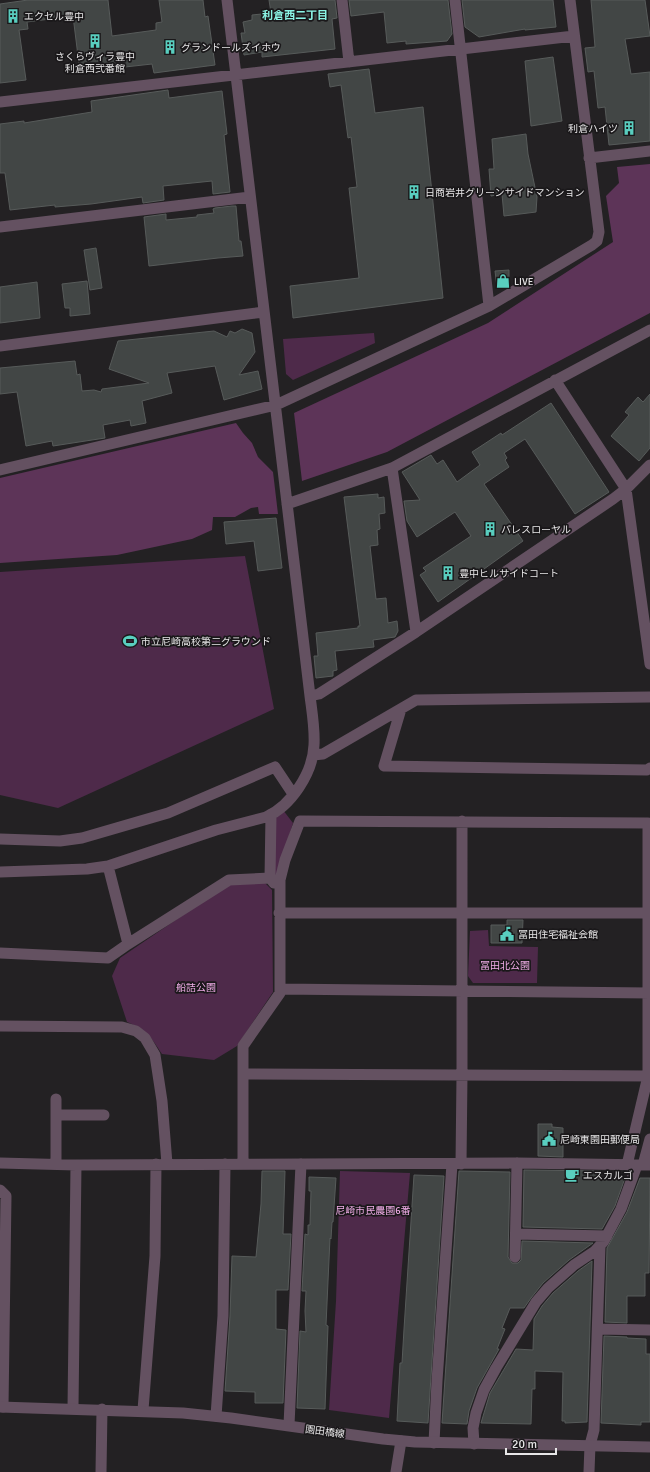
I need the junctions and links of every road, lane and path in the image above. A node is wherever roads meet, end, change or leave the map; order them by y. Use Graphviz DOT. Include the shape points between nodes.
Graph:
graph roads {
  1 [pos="227,0"];
  2 [pos="342,0"];
  3 [pos="455,0"];
  4 [pos="570,0"];
  5 [pos="574,36"];
  6 [pos="461,49"];
  7 [pos="349,62"];
  8 [pos="236,75"];
  9 [pos="0,102"];
  10 [pos="650,151"];
  11 [pos="589,158"];
  12 [pos="250,197"];
  13 [pos="0,226"];
  14 [pos="489,306"];
  15 [pos="264,312"];
  16 [pos="650,330"];
  17 [pos="0,346"];
  18 [pos="555,380"];
  19 [pos="276,405"];
  20 [pos="650,465"];
  21 [pos="392,468"];
  22 [pos="0,470"];
  23 [pos="626,489"];
  24 [pos="287,504"];
  25 [pos="647,620"];
  26 [pos="416,632"];
  27 [pos="650,664"];
  28 [pos="310,696"];
  29 [pos="650,697"];
  30 [pos="401,710"];
  31 [pos="313,755"];
  32 [pos="650,768"];
  33 [pos="294,794"];
  34 [pos="271,814"];
  35 [pos="462,821"];
  36 [pos="649,823"];
  37 [pos="0,839"];
  38 [pos="108,866"];
  39 [pos="0,872"];
  40 [pos="270,878"];
  41 [pos="280,892"];
  42 [pos="462,912"];
  43 [pos="280,913"];
  44 [pos="649,913"];
  45 [pos="128,944"];
  46 [pos="0,953"];
  47 [pos="280,989"];
  48 [pos="462,991"];
  49 [pos="649,993"];
  50 [pos="0,1026"];
  51 [pos="243,1074"];
  52 [pos="462,1075"];
  53 [pos="649,1076"];
  54 [pos="56,1099"];
  55 [pos="56,1115"];
  56 [pos="104,1115"];
  57 [pos="650,1139"];
  58 [pos="0,1163"];
  59 [pos="517,1163"];
  60 [pos="56,1164"];
  61 [pos="162,1164"];
  62 [pos="225,1164"];
  63 [pos="243,1164"];
  64 [pos="301,1164"];
  65 [pos="456,1164"];
  66 [pos="76,1165"];
  67 [pos="639,1165"];
  68 [pos="0,1190"];
  69 [pos="516,1234"];
  70 [pos="607,1236"];
  71 [pos="600,1246"];
  72 [pos="516,1257"];
  73 [pos="598,1328"];
  74 [pos="650,1330"];
  75 [pos="1,1407"];
  76 [pos="73,1408"];
  77 [pos="102,1409"];
  78 [pos="143,1410"];
  79 [pos="216,1416"];
  80 [pos="289,1425"];
  81 [pos="401,1441"];
  82 [pos="434,1443"];
  83 [pos="474,1444"];
  84 [pos="590,1445"];
  85 [pos="650,1447"];
  86 [pos="101,1472"];
  87 [pos="396,1472"];
  88 [pos="589,1472"];
  1 -- 8 [label="street"];
  2 -- 7 [label="street"];
  3 -- 6 [label="street"];
  4 -- 5 [label="street"];
  5 -- 6 [label="street"];
  5 -- 11 [label="street"];
  6 -- 7 [label="street"];
  6 -- 14 [label="street"];
  7 -- 8 [label="street"];
  8 -- 9 [label="street"];
  8 -- 12 [label="street"];
  10 -- 11 [label="street"];
  11 -- 14 [label="street" via="599,232 596,241 592,246"];
  12 -- 13 [label="street"];
  12 -- 15 [label="street"];
  14 -- 19 [label="street"];
  15 -- 17 [label="street"];
  15 -- 19 [label="street"];
  16 -- 18 [label="street"];
  18 -- 21 [label="street"];
  18 -- 23 [label="street"];
  19 -- 22 [label="street"];
  19 -- 24 [label="street"];
  20 -- 23 [label="street"];
  21 -- 24 [label="street"];
  21 -- 26 [label="street"];
  23 -- 25 [label="street"];
  23 -- 26 [label="street"];
  24 -- 28 [label="street"];
  25 -- 27 [label="street"];
  26 -- 28 [label="street" via="319,694"];
  28 -- 31 [label="street"];
  29 -- 30 [label="street" via="416,700"];
  30 -- 31 [label="street" via="323,754"];
  30 -- 32 [label="street" via="384,766 647,770"];
  31 -- 33 [label="street"];
  33 -- 34 [label="street"];
  33 -- 37 [label="street" via="275,767 168,813 82,838"];
  34 -- 38 [label="street"];
  34 -- 40 [label="street"];
  35 -- 36 [label="street"];
  35 -- 41 [label="street" via="300,821 285,860"];
  35 -- 42 [label="street"];
  36 -- 44 [label="street"];
  38 -- 39 [label="street"];
  38 -- 45 [label="street"];
  40 -- 41 [label="street"];
  40 -- 45 [label="street" via="229,880"];
  41 -- 43 [label="street"];
  42 -- 43 [label="street"];
  42 -- 44 [label="street"];
  42 -- 48 [label="street"];
  43 -- 47 [label="street"];
  44 -- 49 [label="street"];
  45 -- 46 [label="street" via="108,958"];
  47 -- 48 [label="street"];
  47 -- 51 [label="street" via="280,993 243,1046"];
  48 -- 49 [label="street"];
  48 -- 52 [label="street"];
  49 -- 53 [label="street"];
  50 -- 61 [label="street" via="122,1027 136,1031 145,1038 155,1055 162,1101"];
  51 -- 52 [label="street"];
  51 -- 63 [label="street"];
  52 -- 53 [label="street"];
  52 -- 65 [label="street"];
  53 -- 67 [label="street"];
  54 -- 55 [label="street"];
  55 -- 56 [label="street"];
  55 -- 60 [label="street"];
  57 -- 67 [label="street"];
  58 -- 60 [label="street"];
  59 -- 65 [label="street"];
  59 -- 67 [label="street"];
  59 -- 69 [label="street"];
  60 -- 66 [label="street"];
  61 -- 62 [label="street"];
  61 -- 66 [label="street"];
  61 -- 78 [label="street"];
  62 -- 63 [label="street"];
  62 -- 79 [label="street" via="223,1316"];
  63 -- 64 [label="street"];
  64 -- 65 [label="street"];
  64 -- 80 [label="street"];
  65 -- 82 [label="street"];
  66 -- 76 [label="street"];
  67 -- 70 [label="street"];
  68 -- 75 [label="street" via="6,1196"];
  69 -- 70 [label="street"];
  69 -- 72 [label="street"];
  70 -- 71 [label="street"];
  71 -- 73 [label="street"];
  71 -- 83 [label="street" via="560,1277 536,1302 480,1400 473,1428"];
  73 -- 74 [label="street"];
  73 -- 84 [label="street" via="594,1430"];
  75 -- 76 [label="street, 園田橋線"];
  76 -- 77 [label="street, 園田橋線"];
  77 -- 78 [label="street, 園田橋線"];
  77 -- 86 [label="street"];
  78 -- 79 [label="street, 園田橋線"];
  79 -- 80 [label="street, 園田橋線"];
  80 -- 81 [label="street, 園田橋線"];
  81 -- 82 [label="street, 園田橋線"];
  81 -- 87 [label="street"];
  82 -- 83 [label="street, 園田橋線"];
  83 -- 84 [label="street, 園田橋線"];
  84 -- 85 [label="street, 園田橋線"];
  84 -- 88 [label="street"];
}
